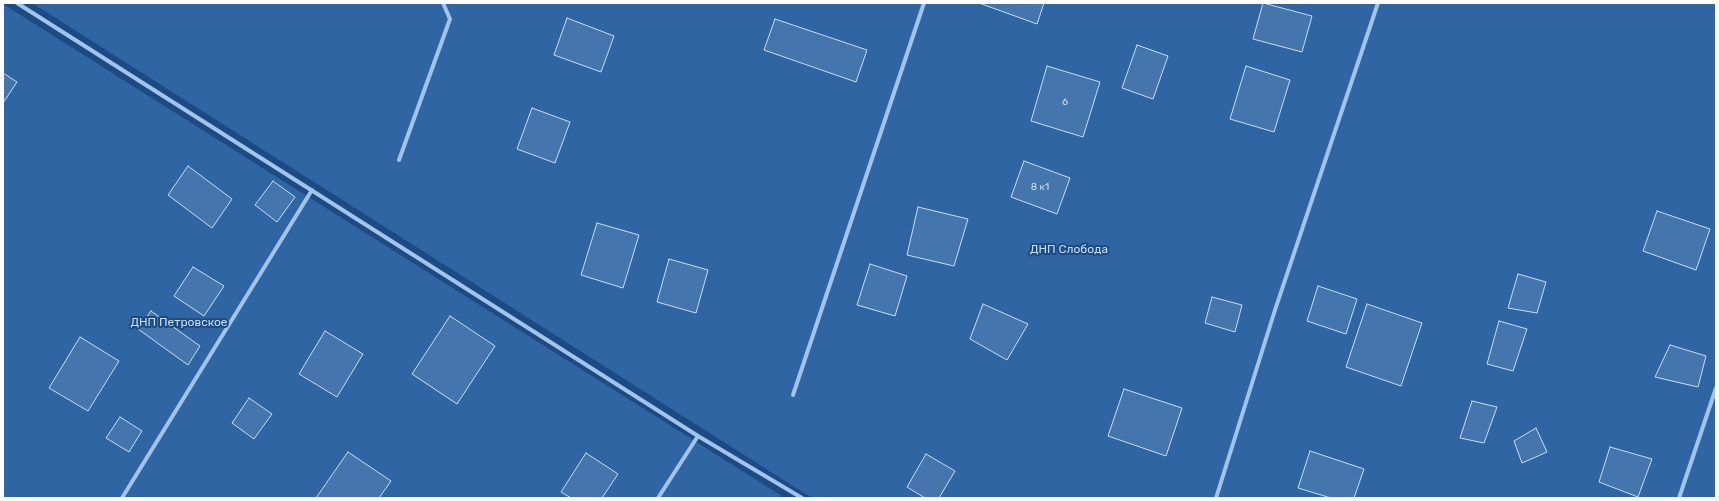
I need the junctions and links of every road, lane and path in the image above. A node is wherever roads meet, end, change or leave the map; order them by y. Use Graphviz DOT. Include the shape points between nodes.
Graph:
graph roads {
  1 [pos="17,3"];
  2 [pos="444,3"];
  3 [pos="924,3"];
  4 [pos="1378,3"];
  5 [pos="399,160"];
  6 [pos="312,190"];
  7 [pos="1716,388"];
  8 [pos="793,395"];
  9 [pos="698,436"];
  10 [pos="122,498"];
  11 [pos="658,498"];
  12 [pos="802,498"];
  13 [pos="1216,498"];
  14 [pos="1679,498"];
  1 -- 6 [label="street"];
  2 -- 5 [label="street" via="450,19"];
  3 -- 8 [label="street"];
  4 -- 13 [label="street" via="1275,310"];
  6 -- 9 [label="street"];
  6 -- 10 [label="street"];
  7 -- 14 [label="street"];
  9 -- 11 [label="street"];
  9 -- 12 [label="street"];
}
